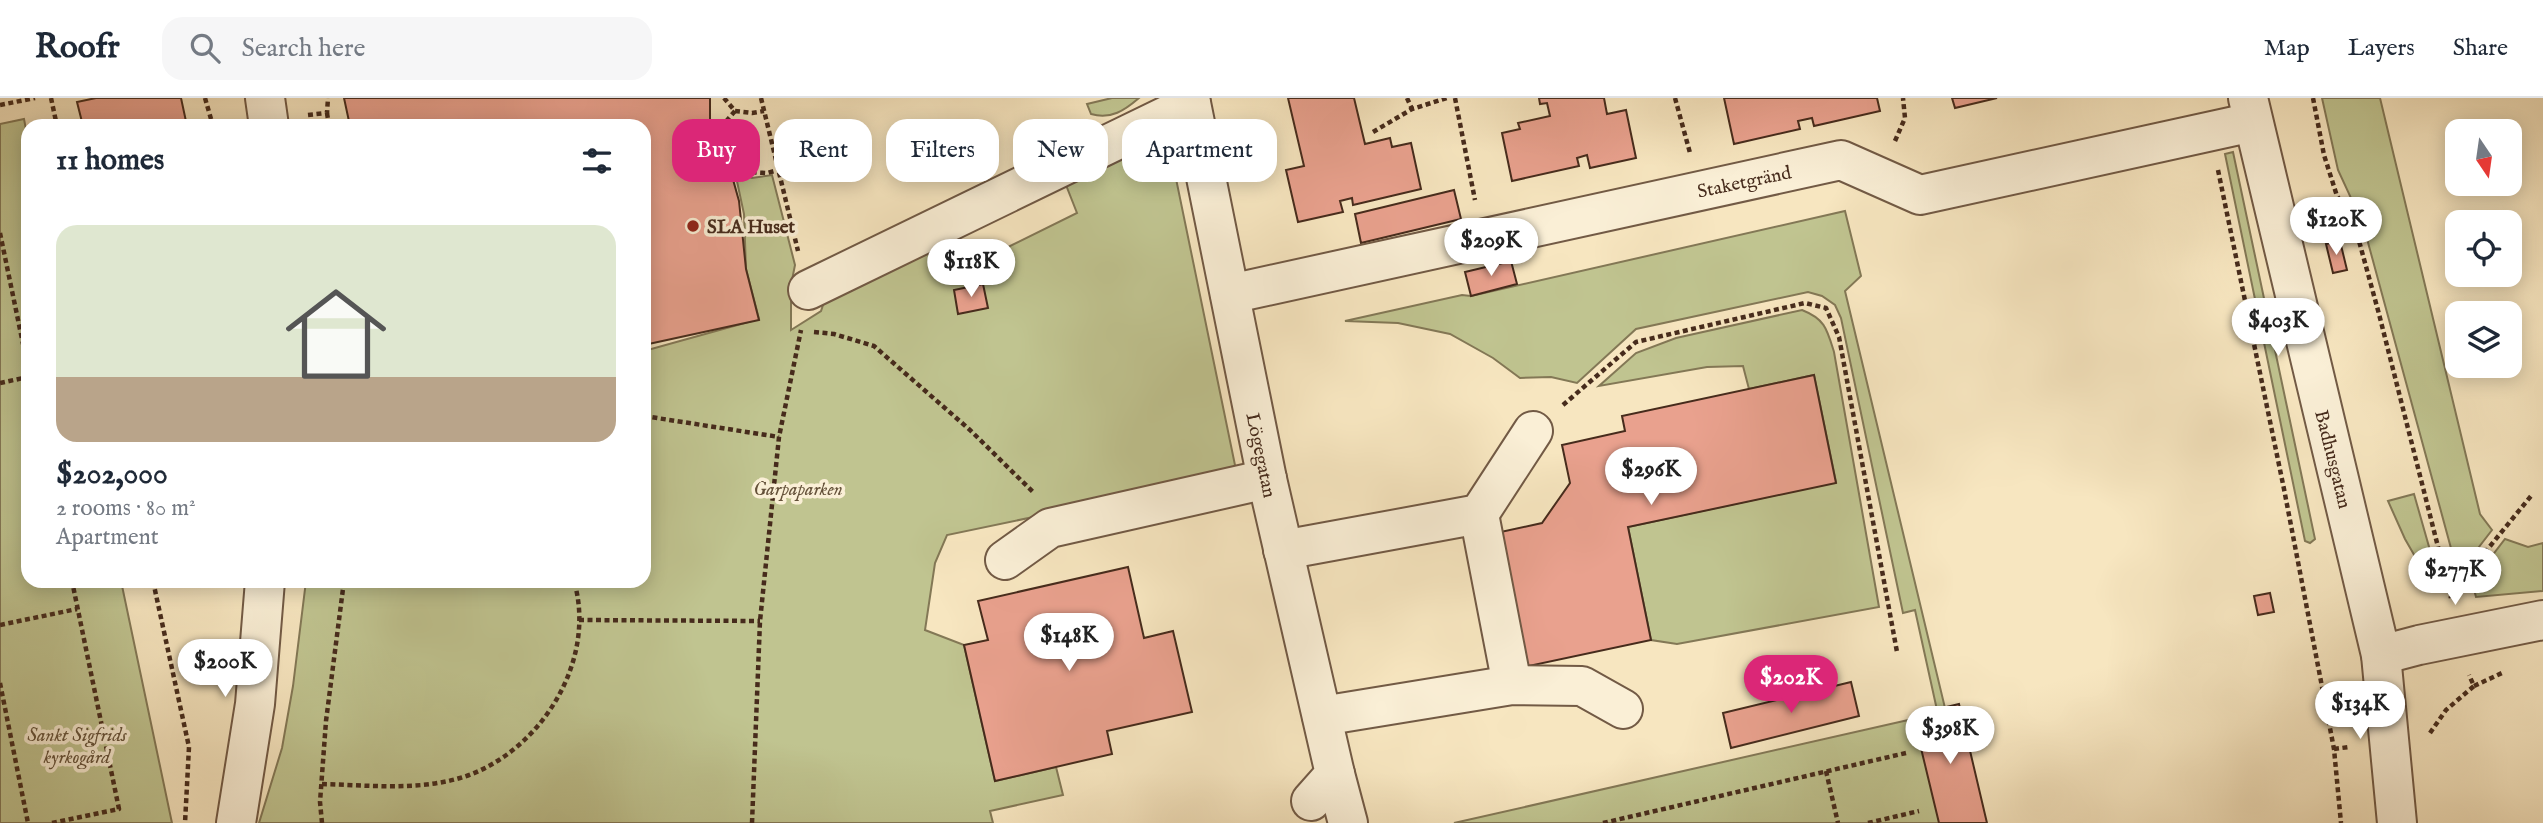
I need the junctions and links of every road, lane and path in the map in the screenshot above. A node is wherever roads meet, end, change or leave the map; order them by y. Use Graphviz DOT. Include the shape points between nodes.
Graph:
graph roads {
  1 [pos="35,98"];
  2 [pos="51,98"];
  3 [pos="205,98"];
  4 [pos="265,98"];
  5 [pos="328,98"];
  6 [pos="724,98"];
  7 [pos="761,98"];
  8 [pos="1407,98"];
  9 [pos="1447,98"];
  10 [pos="1455,98"];
  11 [pos="1675,98"];
  12 [pos="2313,98"];
  13 [pos="1191,101"];
  14 [pos="0,106"];
  15 [pos="1412,109"];
  16 [pos="2250,110"];
  17 [pos="735,111"];
  18 [pos="764,111"];
  19 [pos="327,113"];
  20 [pos="56,119"];
  21 [pos="211,119"];
  22 [pos="284,119"];
  23 [pos="296,119"];
  24 [pos="328,119"];
  25 [pos="2207,131"];
  26 [pos="1373,132"];
  27 [pos="774,153"];
  28 [pos="774,171"];
  29 [pos="781,182"];
  30 [pos="1700,191"];
  31 [pos="0,233"];
  32 [pos="1483,239"];
  33 [pos="808,290"];
  34 [pos="1230,294"];
  35 [pos="801,331"];
  36 [pos="21,334"];
  37 [pos="21,378"];
  38 [pos="0,383"];
  39 [pos="651,417"];
  40 [pos="1533,431"];
  41 [pos="779,437"];
  42 [pos="1267,479"];
  43 [pos="2531,496"];
  44 [pos="1479,514"];
  45 [pos="1050,528"];
  46 [pos="1283,550"];
  47 [pos="1005,560"];
  48 [pos="73,588"];
  49 [pos="155,588"];
  50 [pos="264,588"];
  51 [pos="343,588"];
  52 [pos="575,588"];
  53 [pos="77,609"];
  54 [pos="579,620"];
  55 [pos="2543,620"];
  56 [pos="760,621"];
  57 [pos="0,625"];
  58 [pos="1897,652"];
  59 [pos="2381,655"];
  60 [pos="2470,679"];
  61 [pos="0,683"];
  62 [pos="1513,685"];
  63 [pos="1623,709"];
  64 [pos="1322,716"];
  65 [pos="2422,734"];
  66 [pos="2351,746"];
  67 [pos="2334,749"];
  68 [pos="1906,753"];
  69 [pos="1826,771"];
  70 [pos="322,784"];
  71 [pos="1919,811"];
  72 [pos="28,823"];
  73 [pos="52,823"];
  74 [pos="185,823"];
  75 [pos="236,823"];
  76 [pos="322,823"];
  77 [pos="752,823"];
  78 [pos="1348,823"];
  79 [pos="1603,823"];
  80 [pos="1838,823"];
  81 [pos="1868,823"];
  82 [pos="2341,823"];
  83 [pos="2397,823"];
  1 -- 14 [label="path"];
  2 -- 20 [label="path"];
  3 -- 21 [label="path"];
  4 -- 22 [label="street"];
  5 -- 19 [label="path"];
  6 -- 17 [label="path"];
  7 -- 18 [label="path"];
  8 -- 15 [label="path"];
  9 -- 15 [label="path"];
  10 -- 32 [label="path"];
  11 -- 30 [label="path"];
  12 -- 43 [label="path" via="2337,196 2353,219 2450,590"];
  13 -- 33 [label="street"];
  13 -- 34 [label="street, Lögegatan"];
  15 -- 26 [label="path"];
  16 -- 25 [label="street, Staketgränd"];
  16 -- 59 [label="street, Badhusgatan"];
  17 -- 18 [label="path"];
  17 -- 28 [label="path" via="723,125 735,157 747,172"];
  18 -- 27 [label="path"];
  19 -- 23 [label="path"];
  19 -- 24 [label="path"];
  25 -- 30 [label="street, Staketgränd" via="1920,195 1841,160"];
  25 -- 67 [label="path"];
  29 -- 33 [label="path"];
  30 -- 32 [label="street, Staketgränd"];
  31 -- 36 [label="path"];
  32 -- 34 [label="street, Staketgränd"];
  33 -- 35 [label="path"];
  34 -- 42 [label="street, Lögegatan"];
  35 -- 41 [label="path"];
  35 -- 45 [label="path" via="834,334 874,346 970,430 1051,511"];
  37 -- 38 [label="path"];
  39 -- 41 [label="path"];
  40 -- 44 [label="street"];
  40 -- 58 [label="path" via="1636,342 1805,303 1826,308 1839,337"];
  41 -- 56 [label="path"];
  42 -- 45 [label="street"];
  42 -- 46 [label="street, Lögegatan"];
  44 -- 46 [label="street"];
  44 -- 62 [label="street"];
  45 -- 47 [label="street"];
  46 -- 64 [label="street, Lögegatan"];
  48 -- 53 [label="path"];
  49 -- 74 [label="path" via="189,747"];
  50 -- 75 [label="street" via="255,704"];
  51 -- 70 [label="path"];
  52 -- 54 [label="path"];
  53 -- 57 [label="path"];
  53 -- 73 [label="path" via="119,809"];
  54 -- 56 [label="path"];
  54 -- 70 [label="path" via="563,688 530,736 508,755 484,769 435,784"];
  55 -- 59 [label="street"];
  56 -- 77 [label="path"];
  59 -- 83 [label="street, Badhusgatan"];
  60 -- 65 [label="path" via="2474,687 2446,710 2432,732"];
  61 -- 72 [label="path"];
  62 -- 63 [label="street" via="1582,686"];
  62 -- 64 [label="street"];
  64 -- 78 [label="street, Lögegatan" via="1323,788"];
  66 -- 67 [label="path"];
  67 -- 82 [label="path"];
  68 -- 69 [label="path"];
  69 -- 79 [label="path"];
  69 -- 80 [label="path"];
  70 -- 76 [label="path"];
  71 -- 81 [label="path"];
}
